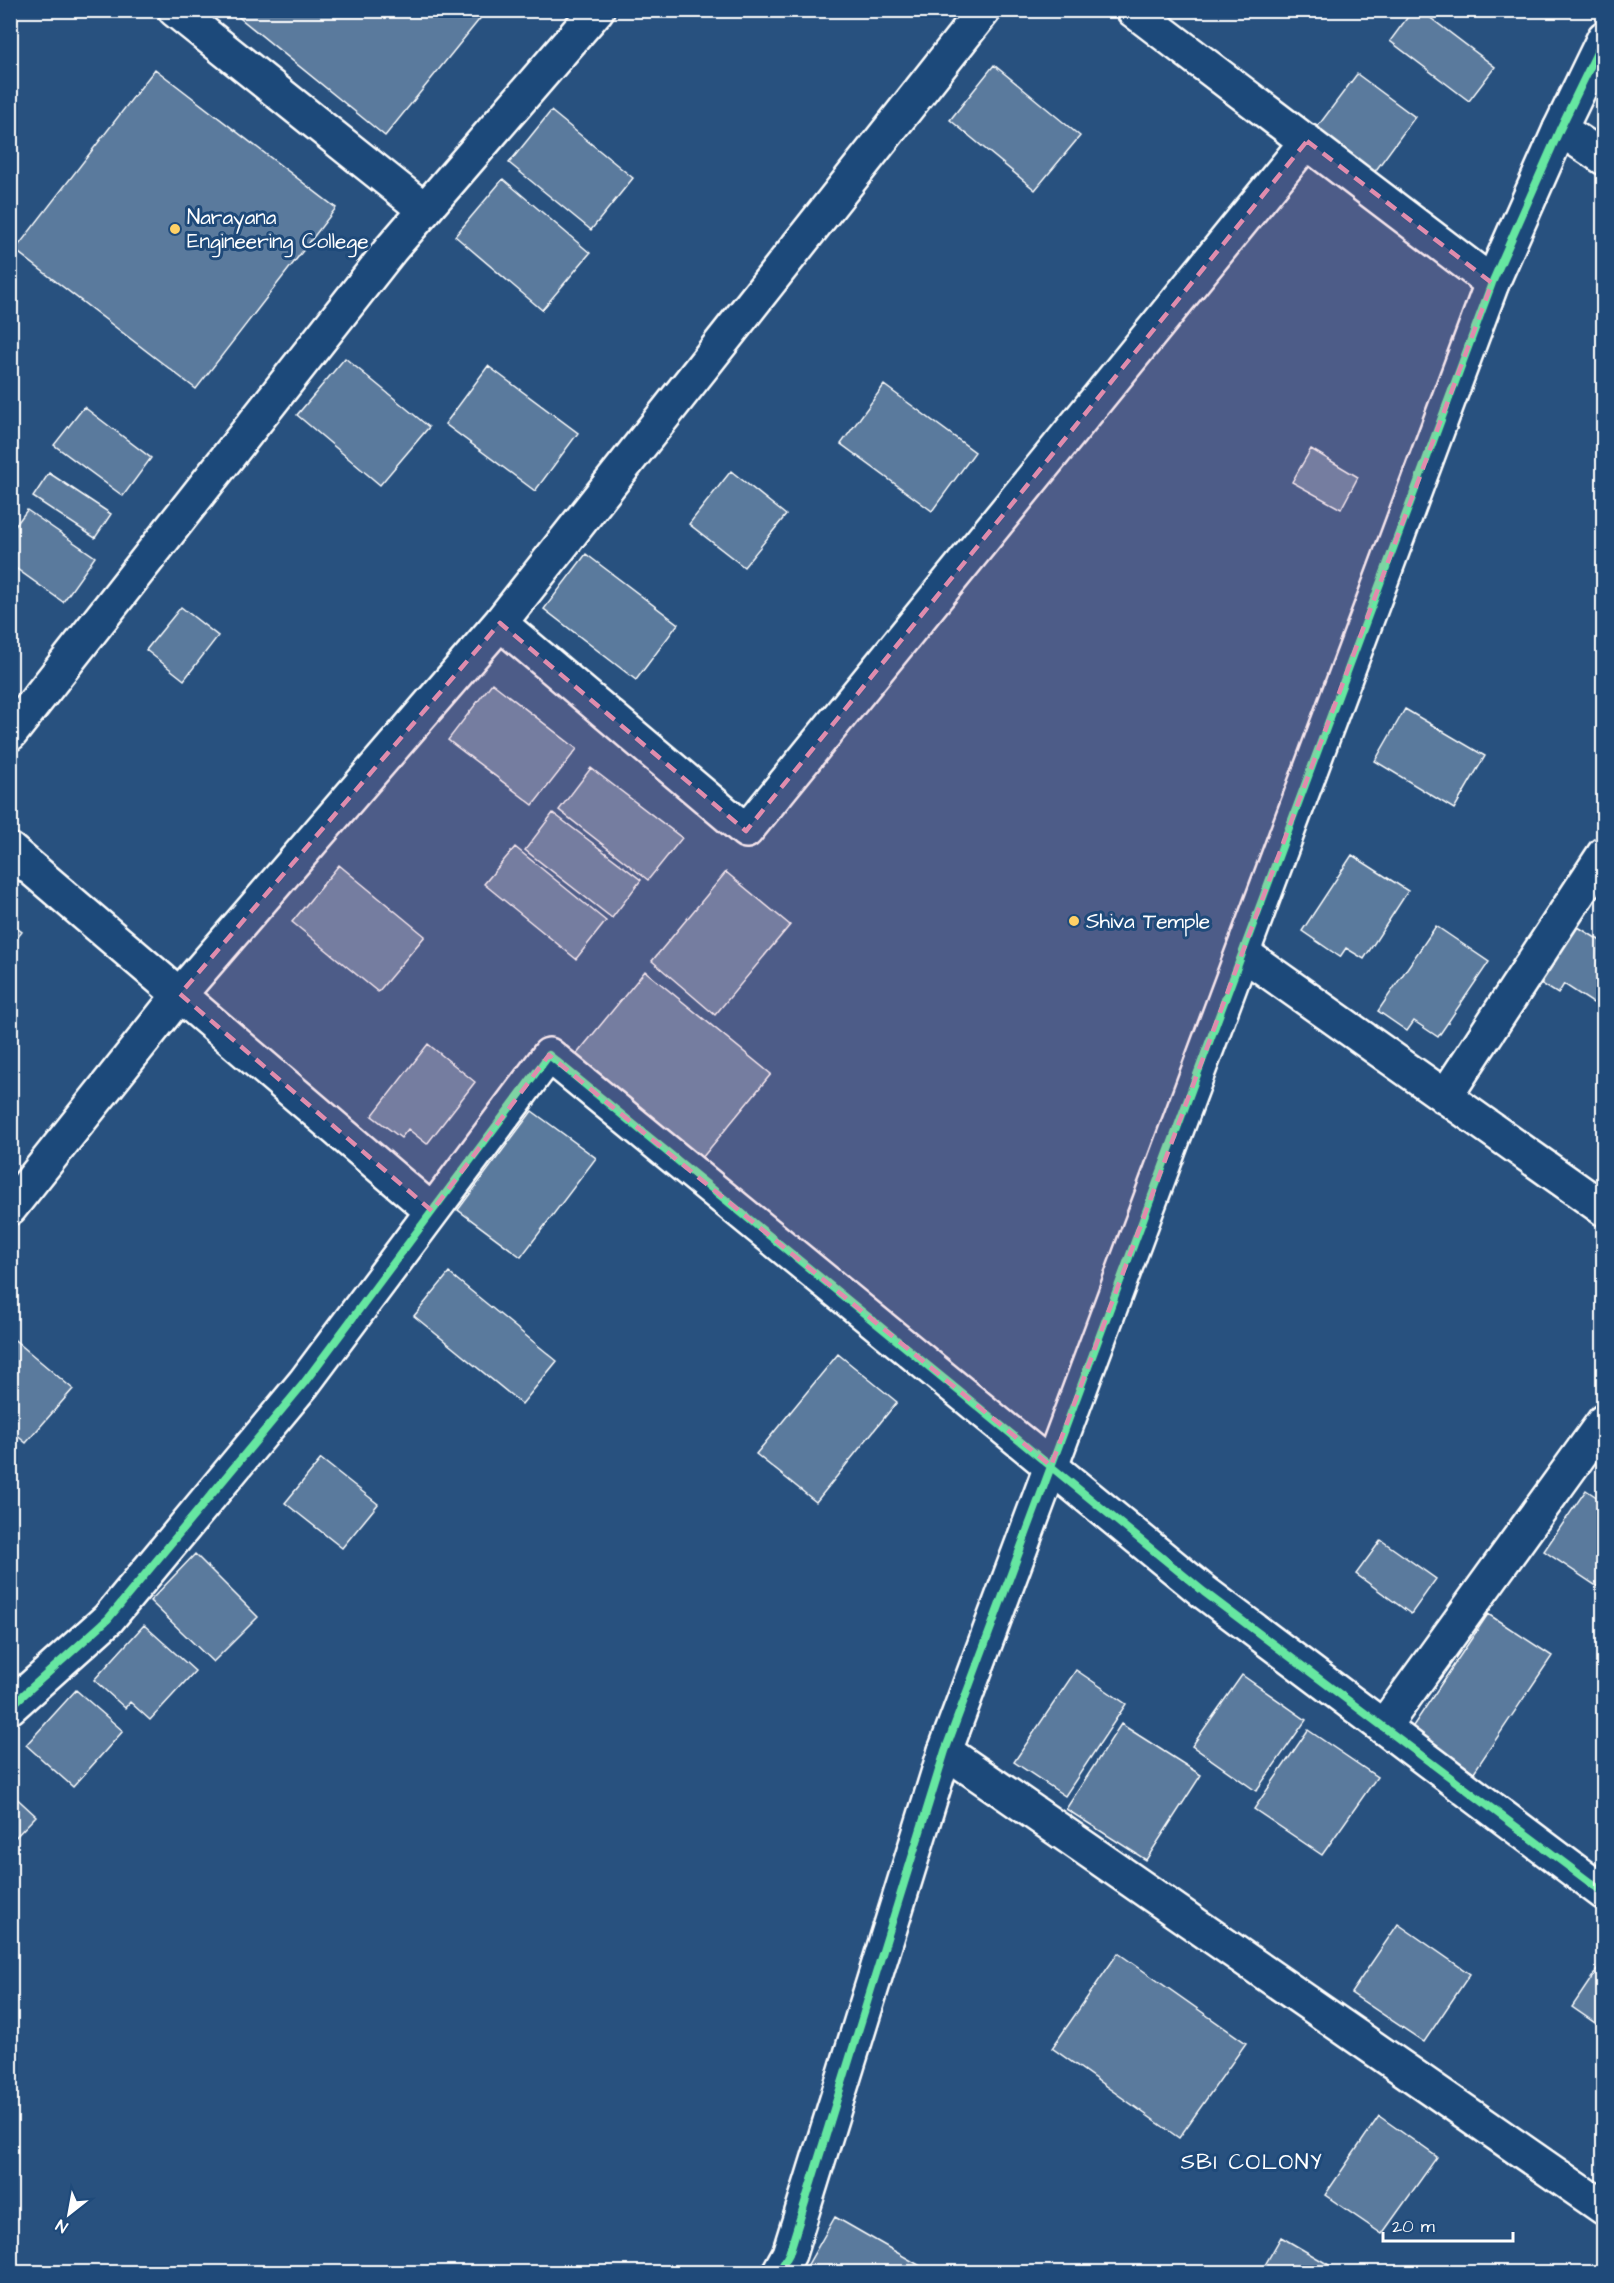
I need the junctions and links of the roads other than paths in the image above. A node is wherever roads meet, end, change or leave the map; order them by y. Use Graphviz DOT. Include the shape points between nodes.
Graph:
graph roads {
  1 [pos="175,10"];
  2 [pos="597,10"];
  3 [pos="984,10"];
  4 [pos="1134,10"];
  5 [pos="1604,38"];
  6 [pos="1560,129"];
  7 [pos="1307,141"];
  8 [pos="1604,158"];
  9 [pos="425,210"];
  10 [pos="1492,284"];
  11 [pos="500,623"];
  12 [pos="10,734"];
  13 [pos="10,850"];
  14 [pos="1604,854"];
  15 [pos="1244,954"];
  16 [pos="180,994"];
  17 [pos="1445,1097"];
  18 [pos="10,1208"];
  19 [pos="1604,1209"];
  20 [pos="432,1211"];
  21 [pos="1604,1421"];
  22 [pos="1051,1466"];
  23 [pos="10,1707"];
  24 [pos="1383,1727"];
  25 [pos="945,1751"];
  26 [pos="1604,1893"];
  27 [pos="1599,2197"];
  28 [pos="779,2272"];
  1 -- 9 [label="street"];
  2 -- 9 [label="street"];
  3 -- 11 [label="street"];
  4 -- 7 [label="street"];
  5 -- 6 [label="street"];
  6 -- 8 [label="street"];
  6 -- 10 [label="street"];
  7 -- 10 [label="street"];
  7 -- 11 [label="street" via="746,831"];
  9 -- 12 [label="street"];
  10 -- 15 [label="street"];
  11 -- 16 [label="street"];
  13 -- 16 [label="street"];
  14 -- 17 [label="street"];
  15 -- 17 [label="street"];
  15 -- 22 [label="street"];
  16 -- 18 [label="street"];
  16 -- 20 [label="street"];
  17 -- 19 [label="street"];
  20 -- 22 [label="street" via="549,1054"];
  20 -- 23 [label="street" via="304,1383 108,1619"];
  21 -- 24 [label="street"];
  22 -- 24 [label="street" via="1204,1592"];
  22 -- 25 [label="street"];
  24 -- 26 [label="street"];
  25 -- 27 [label="street"];
  25 -- 28 [label="street" via="789,2254"];
}
